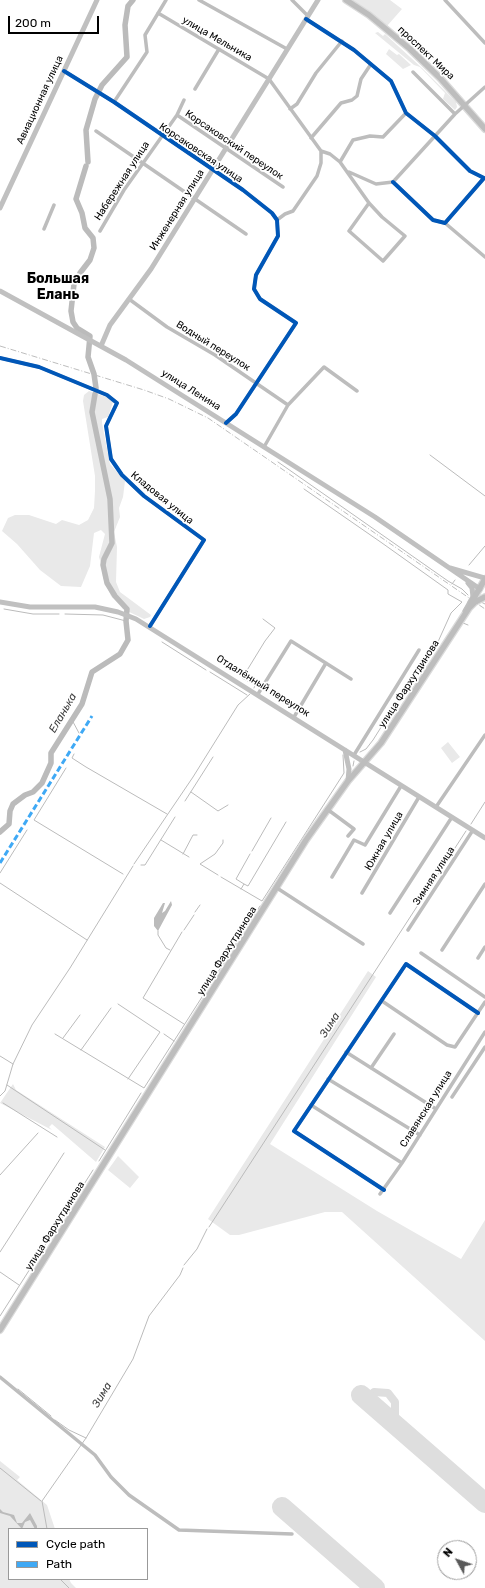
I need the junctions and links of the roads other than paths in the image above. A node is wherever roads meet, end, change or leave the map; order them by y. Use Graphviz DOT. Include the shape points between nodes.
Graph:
graph roads {
  1 [pos="97,0"];
  2 [pos="166,0"];
  3 [pos="199,0"];
  4 [pos="292,0"];
  5 [pos="318,0"];
  6 [pos="346,0"];
  7 [pos="445,0"];
  8 [pos="158,13"];
  9 [pos="307,17"];
  10 [pos="342,41"];
  11 [pos="485,43"];
  12 [pos="219,49"];
  13 [pos="287,49"];
  14 [pos="371,64"];
  15 [pos="64,71"];
  16 [pos="413,72"];
  17 [pos="269,79"];
  18 [pos="485,87"];
  19 [pos="195,89"];
  20 [pos="184,100"];
  21 [pos="114,102"];
  22 [pos="465,104"];
  23 [pos="290,109"];
  24 [pos="406,114"];
  25 [pos="455,114"];
  26 [pos="177,116"];
  27 [pos="485,129"];
  28 [pos="96,131"];
  29 [pos="162,135"];
  30 [pos="435,136"];
  31 [pos="311,138"];
  32 [pos="226,148"];
  33 [pos="320,151"];
  34 [pos="340,162"];
  35 [pos="143,164"];
  36 [pos="212,170"];
  37 [pos="348,172"];
  38 [pos="484,179"];
  39 [pos="393,182"];
  40 [pos="283,187"];
  41 [pos="194,199"];
  42 [pos="2,201"];
  43 [pos="369,203"];
  44 [pos="54,205"];
  45 [pos="0,208"];
  46 [pos="277,220"];
  47 [pos="445,223"];
  48 [pos="44,229"];
  49 [pos="100,231"];
  50 [pos="246,234"];
  51 [pos="485,257"];
  52 [pos="0,292"];
  53 [pos="129,300"];
  54 [pos="101,346"];
  55 [pos="0,358"];
  56 [pos="256,383"];
  57 [pos="357,391"];
  58 [pos="288,405"];
  59 [pos="226,423"];
  60 [pos="264,447"];
  61 [pos="447,567"];
  62 [pos="470,573"];
  63 [pos="485,574"];
  64 [pos="461,577"];
  65 [pos="485,579"];
  66 [pos="483,590"];
  67 [pos="485,597"];
  68 [pos="0,602"];
  69 [pos="469,608"];
  70 [pos="150,626"];
  71 [pos="448,639"];
  72 [pos="419,650"];
  73 [pos="326,663"];
  74 [pos="351,679"];
  75 [pos="258,694"];
  76 [pos="294,717"];
  77 [pos="485,735"];
  78 [pos="345,749"];
  79 [pos="354,755"];
  80 [pos="366,762"];
  81 [pos="348,781"];
  82 [pos="401,786"];
  83 [pos="419,797"];
  84 [pos="436,807"];
  85 [pos="327,809"];
  86 [pos="450,820"];
  87 [pos="473,830"];
  88 [pos="348,836"];
  89 [pos="485,838"];
  90 [pos="332,877"];
  91 [pos="485,884"];
  92 [pos="277,888"];
  93 [pos="362,893"];
  94 [pos="390,913"];
  95 [pos="408,930"];
  96 [pos="363,944"];
  97 [pos="485,947"];
  98 [pos="442,950"];
  99 [pos="421,952"];
  100 [pos="478,958"];
  101 [pos="485,997"];
  102 [pos="382,1001"];
  103 [pos="485,1002"];
  104 [pos="478,1012"];
  105 [pos="485,1032"];
  106 [pos="394,1034"];
  107 [pos="485,1047"];
  108 [pos="346,1052"];
  109 [pos="371,1068"];
  110 [pos="328,1079"];
  111 [pos="452,1097"];
  112 [pos="311,1105"];
  113 [pos="436,1109"];
  114 [pos="420,1135"];
  115 [pos="402,1163"];
  116 [pos="384,1190"];
  117 [pos="380,1194"];
  118 [pos="0,1330"];
  119 [pos="0,1377"];
  120 [pos="292,1534"];
  1 -- 15 [label="main road, Авиационная улица"];
  2 -- 8 [label="street"];
  3 -- 13 [label="street"];
  4 -- 9 [label="street"];
  5 -- 9 [label="main road, Инженерная улица"];
  6 -- 22 [label="main road, проспект Мира" via="404,44"];
  7 -- 11 [label="street"];
  8 -- 12 [label="street, улица Мельника"];
  8 -- 21 [label="street" via="145,35 147,52"];
  9 -- 10 [label="street"];
  9 -- 13 [label="main road, Инженерная улица"];
  10 -- 14 [label="street"];
  10 -- 23 [label="street" via="316,73 297,104"];
  12 -- 17 [label="street, улица Мельника"];
  12 -- 19 [label="street"];
  13 -- 17 [label="main road, Инженерная улица"];
  14 -- 24 [label="street" via="391,81"];
  14 -- 31 [label="street" via="360,79 357,96 341,103"];
  15 -- 21 [label="street, Корсаковская улица"];
  15 -- 42 [label="main road, Авиационная улица"];
  16 -- 25 [label="street"];
  17 -- 23 [label="street"];
  17 -- 32 [label="main road, Инженерная улица"];
  18 -- 22 [label="street"];
  20 -- 26 [label="street, Набережная улица"];
  21 -- 29 [label="street, Корсаковская улица"];
  22 -- 25 [label="street"];
  22 -- 27 [label="main road, проспект Мира"];
  23 -- 31 [label="street"];
  24 -- 30 [label="street"];
  24 -- 34 [label="street" via="383,138 370,136 353,140"];
  25 -- 30 [label="street"];
  26 -- 29 [label="street, Набережная улица"];
  26 -- 32 [label="street, Корсаковский переулок"];
  28 -- 35 [label="street"];
  29 -- 35 [label="street, Набережная улица"];
  29 -- 36 [label="street, Корсаковская улица"];
  30 -- 38 [label="street" via="470,171"];
  30 -- 39 [label="street"];
  31 -- 33 [label="street"];
  32 -- 36 [label="main road, Инженерная улица"];
  32 -- 40 [label="street, Корсаковский переулок"];
  33 -- 34 [label="street" via="330,154"];
  33 -- 46 [label="street" via="321,163 317,176 293,210"];
  34 -- 37 [label="street"];
  35 -- 41 [label="street"];
  35 -- 49 [label="street, Набережная улица"];
  36 -- 41 [label="main road, Инженерная улица"];
  36 -- 46 [label="street, Корсаковская улица" via="243,190"];
  37 -- 39 [label="street" via="376,184"];
  37 -- 43 [label="street"];
  38 -- 47 [label="street"];
  39 -- 47 [label="street" via="433,220"];
  41 -- 50 [label="street"];
  41 -- 53 [label="main road, Инженерная улица"];
  42 -- 45 [label="main road, Авиационная улица"];
  43 -- 43 [label="street" via="405,236 383,261 350,231"];
  44 -- 48 [label="street"];
  46 -- 56 [label="street" via="278,236 256,274 254,289 260,299 296,323"];
  47 -- 51 [label="street"];
  52 -- 54 [label="main road, улица Ленина"];
  53 -- 54 [label="main road, Инженерная улица" via="110,325"];
  53 -- 56 [label="street, Водный переулок"];
  54 -- 59 [label="main road, улица Ленина"];
  55 -- 70 [label="street, Кладовая улица" via="39,366 106,395 117,403 106,426 111,459 122,475 144,496 204,540"];
  56 -- 58 [label="street, Водный переулок"];
  56 -- 59 [label="street" via="236,414"];
  57 -- 58 [label="street" via="324,367"];
  58 -- 60 [label="street"];
  59 -- 60 [label="main road, улица Ленина"];
  60 -- 61 [label="main road, улица Ленина"];
  61 -- 62 [label="main road, улица Ленина"];
  61 -- 64 [label="main road, улица Ленина"];
  62 -- 63 [label="main road"];
  62 -- 65 [label="main road, улица Ленина"];
  64 -- 66 [label="main road, улица Ленина"];
  64 -- 71 [label="main road" via="472,588 473,597"];
  65 -- 66 [label="main road"];
  66 -- 69 [label="main road"];
  67 -- 69 [label="main road, улица Фархутдинова"];
  68 -- 70 [label="main road, Отдалённый переулок" via="30,607 95,608 118,612"];
  69 -- 71 [label="main road, улица Фархутдинова"];
  70 -- 75 [label="main road, Отдалённый переулок"];
  71 -- 80 [label="main road, улица Фархутдинова" via="396,722"];
  72 -- 79 [label="street"];
  73 -- 74 [label="street"];
  73 -- 75 [label="street" via="291,641"];
  73 -- 76 [label="street"];
  75 -- 76 [label="main road, Отдалённый переулок"];
  76 -- 78 [label="main road, Отдалённый переулок"];
  77 -- 84 [label="street"];
  78 -- 79 [label="main road, Отдалённый переулок"];
  78 -- 81 [label="main road" via="349,769"];
  79 -- 80 [label="main road, Отдалённый переулок"];
  80 -- 81 [label="main road, улица Фархутдинова"];
  80 -- 82 [label="main road, Отдалённый переулок"];
  81 -- 85 [label="main road, улица Фархутдинова"];
  82 -- 83 [label="main road, Отдалённый переулок"];
  82 -- 90 [label="street" via="365,845 354,840"];
  83 -- 84 [label="main road, Отдалённый переулок"];
  83 -- 93 [label="street, Южная улица"];
  84 -- 86 [label="main road, Отдалённый переулок"];
  85 -- 88 [label="street" via="354,829"];
  85 -- 92 [label="main road, улица Фархутдинова"];
  86 -- 87 [label="main road, Отдалённый переулок"];
  86 -- 94 [label="street, Зимняя улица"];
  87 -- 89 [label="main road, Отдалённый переулок"];
  87 -- 95 [label="street, Зимняя улица"];
  91 -- 98 [label="street"];
  92 -- 96 [label="street"];
  92 -- 118 [label="main road, улица Фархутдинова"];
  97 -- 100 [label="street"];
  99 -- 101 [label="street"];
  102 -- 104 [label="street" via="447,1045 455,1046"];
  102 -- 104 [label="street" via="406,964"];
  102 -- 108 [label="street"];
  103 -- 104 [label="street"];
  105 -- 113 [label="street, Славянская улица"];
  106 -- 109 [label="street"];
  107 -- 111 [label="street"];
  108 -- 109 [label="street"];
  108 -- 110 [label="street"];
  109 -- 113 [label="street"];
  110 -- 112 [label="street"];
  110 -- 114 [label="street"];
  112 -- 115 [label="street"];
  112 -- 116 [label="street" via="294,1131"];
  113 -- 114 [label="street, Славянская улица"];
  114 -- 115 [label="street, Славянская улица"];
  115 -- 116 [label="street, Славянская улица"];
  116 -- 117 [label="street, Славянская улица"];
  119 -- 120 [label="street" via="95,1455 129,1496 179,1530"];
}
